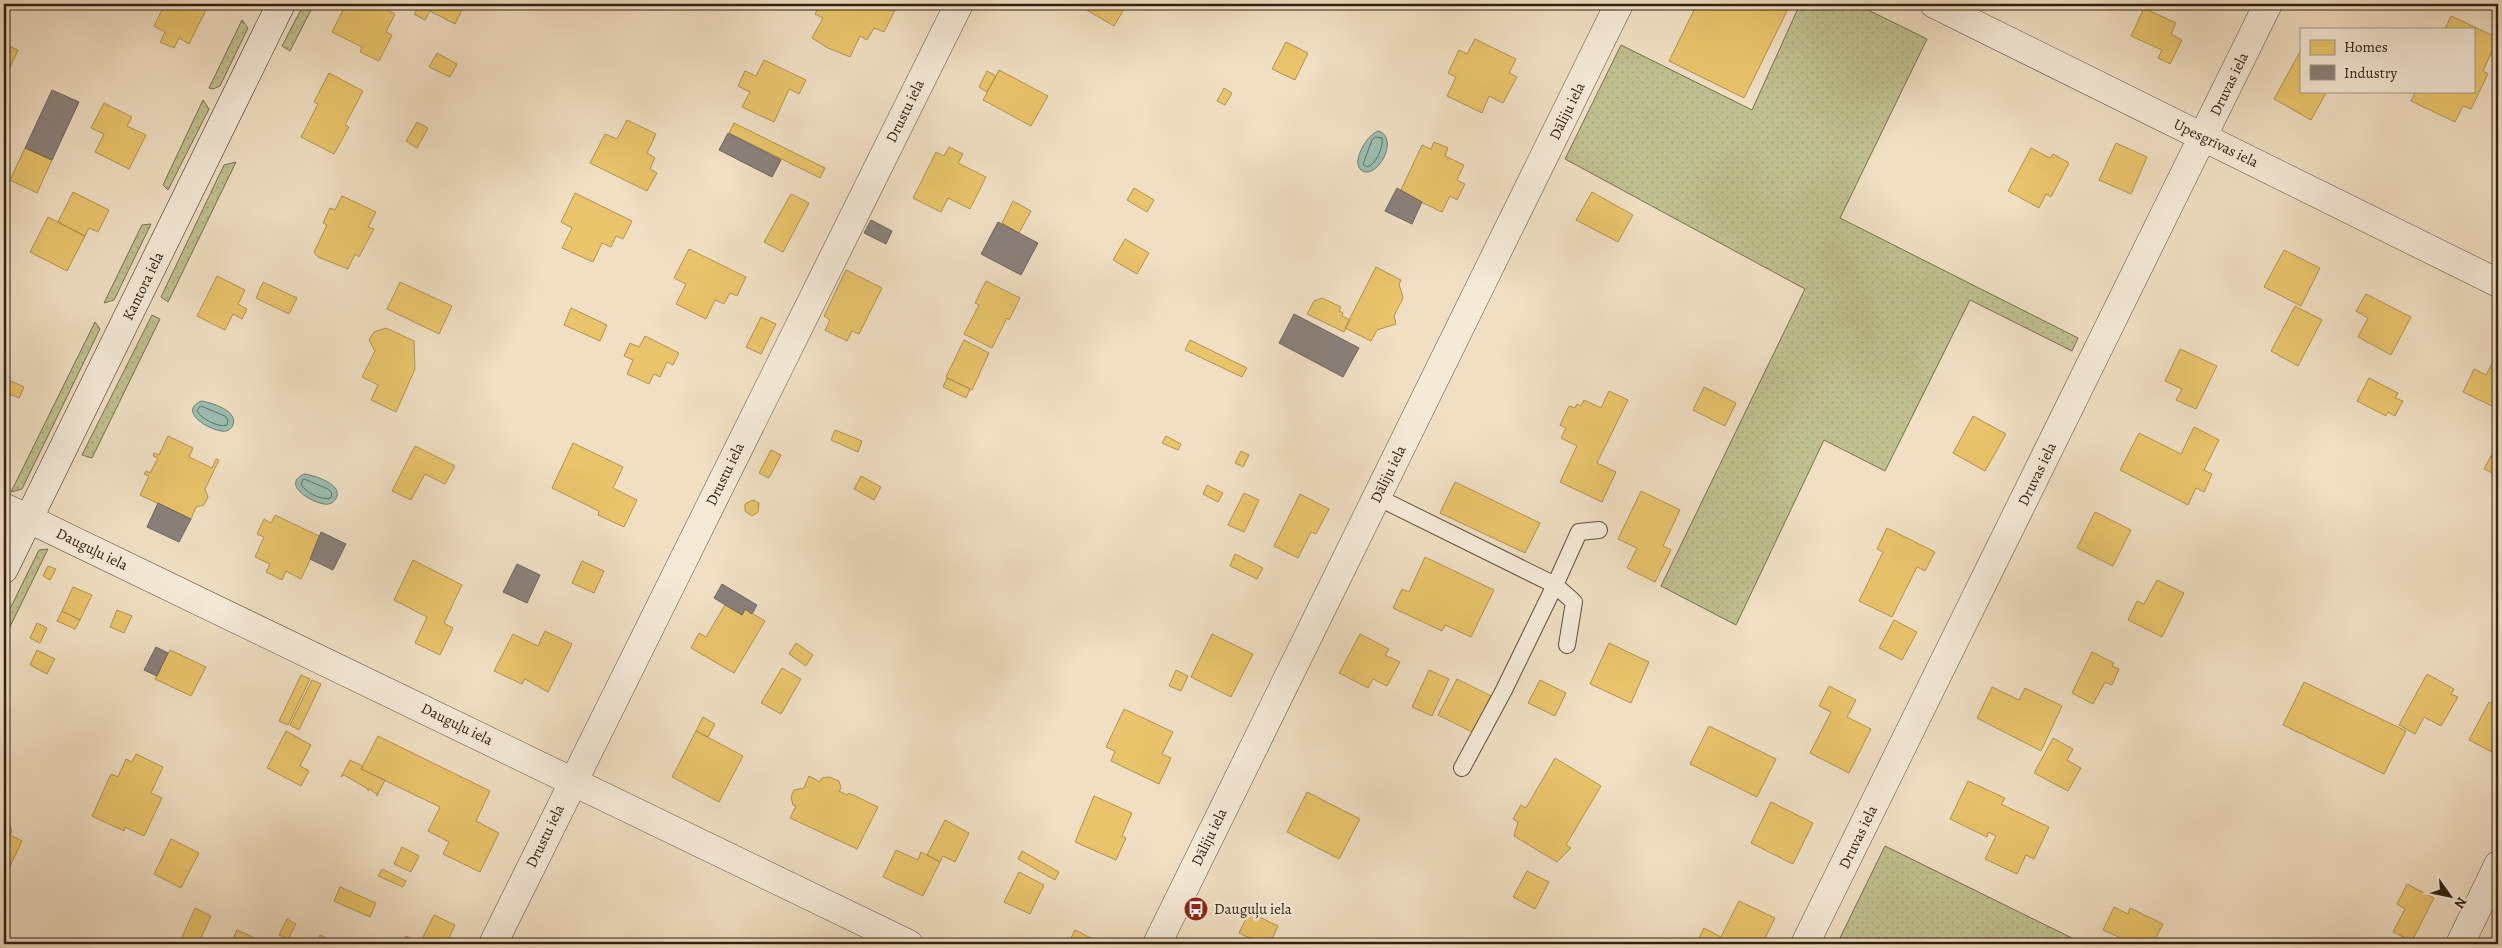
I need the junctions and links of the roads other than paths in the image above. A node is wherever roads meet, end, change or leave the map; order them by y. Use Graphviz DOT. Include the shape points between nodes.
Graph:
graph roads {
  1 [pos="281,4"];
  2 [pos="959,4"];
  3 [pos="1619,4"];
  4 [pos="1934,4"];
  5 [pos="2268,4"];
  6 [pos="2203,137"];
  7 [pos="2498,283"];
  8 [pos="1377,497"];
  9 [pos="4,507"];
  10 [pos="29,518"];
  11 [pos="1599,530"];
  12 [pos="4,569"];
  13 [pos="1555,585"];
  14 [pos="1568,645"];
  15 [pos="1462,768"];
  16 [pos="572,780"];
  17 [pos="2498,865"];
  18 [pos="492,944"];
  19 [pos="909,944"];
  20 [pos="1157,944"];
  21 [pos="1805,944"];
  22 [pos="2460,944"];
  1 -- 10 [label="street, Kantora iela"];
  2 -- 16 [label="street, Drustu iela"];
  3 -- 8 [label="street, Dāliju iela"];
  4 -- 6 [label="street, Upesgrīvas iela"];
  5 -- 6 [label="street, Druvas iela"];
  6 -- 7 [label="street, Upesgrīvas iela"];
  6 -- 21 [label="street, Druvas iela"];
  8 -- 13 [label="lane"];
  8 -- 20 [label="street, Dāliju iela"];
  9 -- 10 [label="street, Dauguļu iela"];
  10 -- 12 [label="street, Kantora iela"];
  10 -- 16 [label="street, Dauguļu iela"];
  11 -- 13 [label="lane" via="1579,532"];
  13 -- 14 [label="lane" via="1574,602"];
  13 -- 15 [label="lane"];
  16 -- 18 [label="street, Drustu iela"];
  16 -- 19 [label="street, Dauguļu iela"];
  17 -- 22 [label="street"];
}
